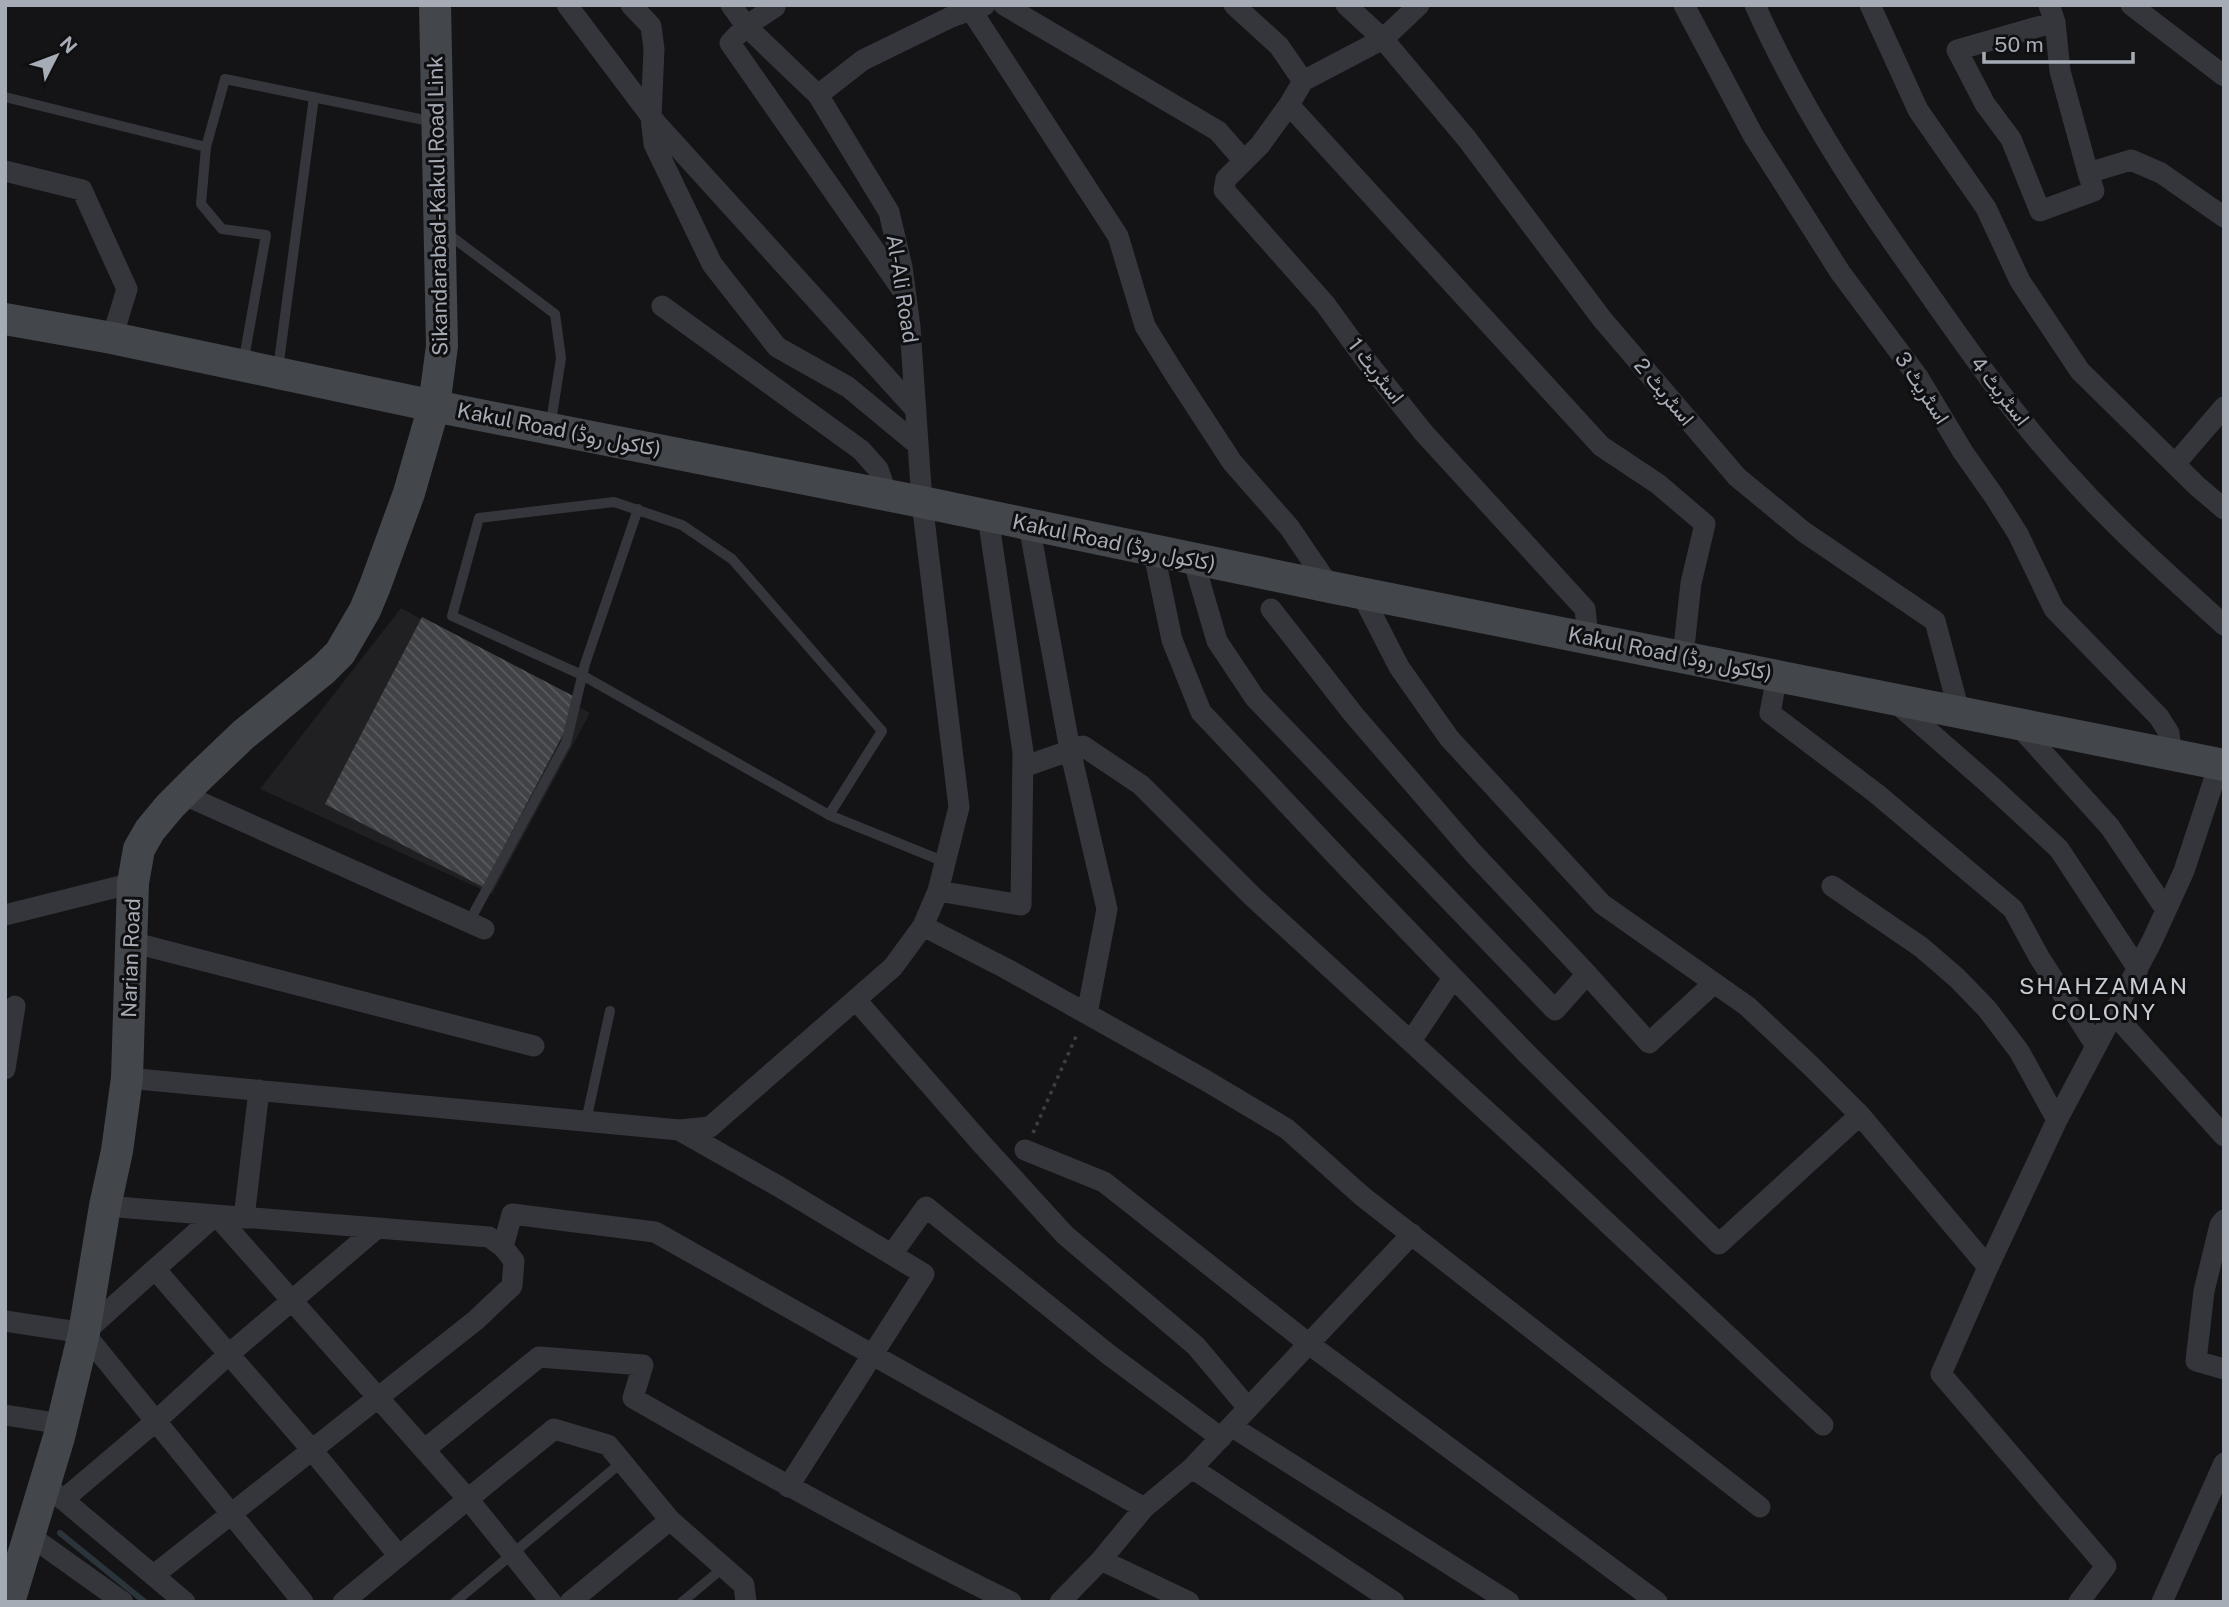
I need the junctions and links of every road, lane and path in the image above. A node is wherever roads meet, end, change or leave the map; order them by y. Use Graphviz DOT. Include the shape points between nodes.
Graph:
graph roads {
  1 [pos="435,5"];
  2 [pos="567,5"];
  3 [pos="631,5"];
  4 [pos="731,5"];
  5 [pos="774,5"];
  6 [pos="1004,5"];
  7 [pos="1234,5"];
  8 [pos="1346,5"];
  9 [pos="1419,5"];
  10 [pos="1684,5"];
  11 [pos="1755,5"];
  12 [pos="1870,5"];
  13 [pos="2131,5"];
  14 [pos="978,8"];
  15 [pos="2052,14"];
  16 [pos="746,26"];
  17 [pos="1383,39"];
  18 [pos="2224,76"];
  19 [pos="1303,81"];
  20 [pos="818,94"];
  21 [pos="5,97"];
  22 [pos="314,97"];
  23 [pos="1289,105"];
  24 [pos="651,117"];
  25 [pos="438,123"];
  26 [pos="206,147"];
  27 [pos="1244,162"];
  28 [pos="5,171"];
  29 [pos="2088,173"];
  30 [pos="2224,217"];
  31 [pos="439,227"];
  32 [pos="906,296"];
  33 [pos="662,306"];
  34 [pos="5,319"];
  35 [pos="112,338"];
  36 [pos="243,366"];
  37 [pos="278,373"];
  38 [pos="434,406"];
  39 [pos="2224,407"];
  40 [pos="916,410"];
  41 [pos="550,429"];
  42 [pos="918,445"];
  43 [pos="2175,464"];
  44 [pos="887,495"];
  45 [pos="922,502"];
  46 [pos="638,509"];
  47 [pos="2224,509"];
  48 [pos="988,517"];
  49 [pos="1029,525"];
  50 [pos="1153,549"];
  51 [pos="1193,559"];
  52 [pos="1330,587"];
  53 [pos="1361,593"];
  54 [pos="1271,609"];
  55 [pos="2224,625"];
  56 [pos="1588,637"];
  57 [pos="1683,656"];
  58 [pos="582,675"];
  59 [pos="1777,676"];
  60 [pos="1892,699"];
  61 [pos="1959,712"];
  62 [pos="2016,723"];
  63 [pos="1070,750"];
  64 [pos="2172,756"];
  65 [pos="2222,765"];
  66 [pos="1023,767"];
  67 [pos="183,793"];
  68 [pos="829,815"];
  69 [pos="945,862"];
  70 [pos="133,883"];
  71 [pos="1832,886"];
  72 [pos="938,891"];
  73 [pos="2166,910"];
  74 [pos="5,915"];
  75 [pos="477,926"];
  76 [pos="923,926"];
  77 [pos="131,942"];
  78 [pos="2138,969"];
  79 [pos="1587,974"];
  80 [pos="1453,978"];
  81 [pos="1713,984"];
  82 [pos="856,1000"];
  83 [pos="15,1006"];
  84 [pos="610,1011"];
  85 [pos="2113,1013"];
  86 [pos="1087,1014"];
  87 [pos="1410,1041"];
  88 [pos="534,1046"];
  89 [pos="2096,1046"];
  90 [pos="5,1069"];
  91 [pos="127,1077"];
  92 [pos="259,1090"];
  93 [pos="1860,1115"];
  94 [pos="2057,1120"];
  95 [pos="586,1121"];
  96 [pos="679,1130"];
  97 [pos="2224,1136"];
  98 [pos="1025,1150"];
  99 [pos="105,1206"];
  100 [pos="216,1215"];
  101 [pos="244,1218"];
  102 [pos="2224,1220"];
  103 [pos="376,1229"];
  104 [pos="1412,1234"];
  105 [pos="503,1247"];
  106 [pos="892,1254"];
  107 [pos="1987,1267"];
  108 [pos="155,1269"];
  109 [pos="292,1301"];
  110 [pos="5,1321"];
  111 [pos="84,1333"];
  112 [pos="1309,1344"];
  113 [pos="229,1354"];
  114 [pos="872,1354"];
  115 [pos="2224,1368"];
  116 [pos="377,1398"];
  117 [pos="1248,1408"];
  118 [pos="5,1415"];
  119 [pos="156,1421"];
  120 [pos="62,1424"];
  121 [pos="1823,1425"];
  122 [pos="1226,1432"];
  123 [pos="312,1450"];
  124 [pos="424,1450"];
  125 [pos="622,1462"];
  126 [pos="2224,1463"];
  127 [pos="1192,1468"];
  128 [pos="788,1487"];
  129 [pos="54,1492"];
  130 [pos="468,1499"];
  131 [pos="1760,1507"];
  132 [pos="1144,1508"];
  133 [pos="231,1513"];
  134 [pos="670,1521"];
  135 [pos="29,1535"];
  136 [pos="512,1554"];
  137 [pos="399,1556"];
  138 [pos="1101,1560"];
  139 [pos="724,1567"];
  140 [pos="154,1575"];
  141 [pos="9,1602"];
  142 [pos="123,1602"];
  143 [pos="185,1602"];
  144 [pos="303,1602"];
  145 [pos="343,1602"];
  146 [pos="455,1602"];
  147 [pos="551,1602"];
  148 [pos="569,1602"];
  149 [pos="682,1602"];
  150 [pos="746,1602"];
  151 [pos="1011,1602"];
  152 [pos="1060,1602"];
  153 [pos="1189,1602"];
  154 [pos="1394,1602"];
  155 [pos="1508,1602"];
  156 [pos="1657,1602"];
  157 [pos="2080,1602"];
  158 [pos="2162,1602"];
  1 -- 25 [label="main road, Sikandarabad-Kakul Road Link"];
  2 -- 24 [label="street"];
  3 -- 24 [label="street" via="651,26"];
  4 -- 16 [label="street, Al-Ali Road"];
  5 -- 16 [label="street"];
  6 -- 27 [label="street" via="1218,131"];
  7 -- 19 [label="street" via="1279,46"];
  8 -- 17 [label="street, اسٹریٹ 2"];
  9 -- 17 [label="street"];
  10 -- 64 [label="street, اسٹریٹ 3" via="1753,135 1840,272 1918,377 2018,534 2054,609 2159,717 2169,733"];
  11 -- 55 [label="street, اسٹریٹ 4" via="1815,124 1994,387 2074,482"];
  12 -- 43 [label="street" via="1918,110 1986,208 2020,281 2080,371"];
  13 -- 18 [label="street"];
  14 -- 20 [label="street" via="863,60"];
  14 -- 52 [label="street" via="1118,236 1145,326 1232,462 1289,527"];
  15 -- 29 [label="street" via="2060,71"];
  15 -- 29 [label="street" via="1957,50 1985,104 2011,139 2040,211 2094,191"];
  16 -- 20 [label="street, Al-Ali Road"];
  16 -- 32 [label="street" via="730,43"];
  17 -- 19 [label="street"];
  17 -- 61 [label="street, اسٹریٹ 2" via="1466,139 1602,320 1737,477 1804,532 1935,621"];
  19 -- 23 [label="street, اسٹریٹ 1"];
  20 -- 32 [label="street, Al-Ali Road" via="888,212"];
  21 -- 26 [label="lane"];
  22 -- 25 [label="lane"];
  22 -- 26 [label="lane" via="225,79"];
  22 -- 37 [label="lane"];
  23 -- 27 [label="street, اسٹریٹ 1"];
  23 -- 57 [label="street" via="1601,446 1658,484 1705,524 1691,583"];
  24 -- 40 [label="street"];
  24 -- 42 [label="street" via="654,144 712,264 777,347 848,387"];
  25 -- 31 [label="main road, Sikandarabad-Kakul Road Link"];
  26 -- 36 [label="lane" via="201,204 222,229 266,235"];
  27 -- 56 [label="street, اسٹریٹ 1" via="1226,178 1224,190 1325,304 1423,432 1586,609"];
  28 -- 35 [label="street" via="82,190 127,289"];
  29 -- 30 [label="street" via="2131,160 2161,173"];
  31 -- 38 [label="main road, Sikandarabad-Kakul Road Link" via="442,346"];
  31 -- 41 [label="lane" via="555,314 561,358"];
  32 -- 40 [label="street, Al-Ali Road"];
  33 -- 44 [label="street" via="861,450 878,469"];
  34 -- 35 [label="main road, Kakul Road (کاکول روڈ)"];
  35 -- 36 [label="main road, Kakul Road (کاکول روڈ)"];
  36 -- 37 [label="main road, Kakul Road (کاکول روڈ)"];
  37 -- 38 [label="main road, Kakul Road (کاکول روڈ)"];
  38 -- 41 [label="main road, Kakul Road (کاکول روڈ)"];
  38 -- 67 [label="main road, Narian Road" via="409,493 352,634 331,663 243,735"];
  39 -- 43 [label="street"];
  40 -- 42 [label="street, Al-Ali Road"];
  41 -- 44 [label="main road, Kakul Road (کاکول روڈ)"];
  42 -- 45 [label="street, Al-Ali Road"];
  43 -- 47 [label="street"];
  44 -- 45 [label="main road, Kakul Road (کاکول روڈ)"];
  45 -- 48 [label="main road, Kakul Road (کاکول روڈ)"];
  45 -- 69 [label="street, Al-Ali Road" via="959,807"];
  46 -- 58 [label="lane"];
  46 -- 58 [label="lane" via="614,502 479,518 452,615"];
  46 -- 68 [label="lane" via="682,525 732,559 882,731"];
  48 -- 49 [label="main road, Kakul Road (کاکول روڈ)"];
  48 -- 66 [label="street"];
  49 -- 50 [label="main road, Kakul Road (کاکول روڈ)"];
  49 -- 63 [label="street"];
  50 -- 51 [label="main road, Kakul Road (کاکول روڈ)"];
  50 -- 80 [label="street" via="1172,640 1201,712"];
  51 -- 52 [label="main road, Kakul Road (کاکول روڈ)"];
  51 -- 79 [label="street" via="1217,641 1255,698 1555,1010"];
  52 -- 53 [label="main road, Kakul Road (کاکول روڈ)"];
  53 -- 56 [label="main road, Kakul Road (کاکول روڈ)"];
  53 -- 81 [label="street" via="1399,667 1449,738 1602,904"];
  54 -- 79 [label="street" via="1354,715 1473,853"];
  56 -- 57 [label="main road, Kakul Road (کاکول روڈ)"];
  57 -- 59 [label="main road, Kakul Road (کاکول روڈ)"];
  58 -- 68 [label="lane"];
  58 -- 75 [label="lane" via="566,743"];
  59 -- 60 [label="main road, Kakul Road (کاکول روڈ)"];
  59 -- 89 [label="street" via="1770,713 1877,794 2013,909"];
  60 -- 61 [label="main road, Kakul Road (کاکول روڈ)"];
  60 -- 78 [label="street" via="2059,849"];
  61 -- 62 [label="main road, Kakul Road (کاکول روڈ)"];
  62 -- 64 [label="main road, Kakul Road (کاکول روڈ)"];
  62 -- 73 [label="street" via="2110,827"];
  63 -- 66 [label="street"];
  63 -- 86 [label="street" via="1107,909"];
  63 -- 87 [label="street" via="1083,746 1141,785 1253,897"];
  64 -- 65 [label="main road, Kakul Road (کاکول روڈ)"];
  65 -- 73 [label="street"];
  66 -- 72 [label="street" via="1021,905"];
  67 -- 70 [label="main road, Narian Road" via="139,849"];
  67 -- 75 [label="street"];
  68 -- 69 [label="lane"];
  69 -- 72 [label="street, Al-Ali Road"];
  70 -- 74 [label="street"];
  70 -- 77 [label="main road, Narian Road"];
  71 -- 94 [label="street" via="1921,947 1987,1009 2019,1051"];
  72 -- 76 [label="street, Al-Ali Road"];
  73 -- 78 [label="street"];
  76 -- 82 [label="street, Al-Ali Road" via="893,967"];
  76 -- 86 [label="street"];
  77 -- 88 [label="street"];
  77 -- 91 [label="main road, Narian Road"];
  78 -- 85 [label="street"];
  79 -- 81 [label="street" via="1649,1043"];
  80 -- 87 [label="street"];
  80 -- 93 [label="street" via="1719,1244"];
  81 -- 93 [label="street" via="1746,1006"];
  82 -- 96 [label="street, Al-Ali Road" via="710,1127"];
  82 -- 117 [label="street" via="1065,1235 1196,1346"];
  83 -- 90 [label="street"];
  84 -- 95 [label="lane"];
  85 -- 89 [label="street"];
  85 -- 97 [label="street"];
  86 -- 98 [label="path"];
  86 -- 104 [label="street" via="1287,1129"];
  87 -- 121 [label="street"];
  89 -- 94 [label="street"];
  91 -- 92 [label="street"];
  91 -- 99 [label="main road, Narian Road"];
  92 -- 95 [label="street"];
  92 -- 101 [label="street"];
  93 -- 107 [label="street"];
  94 -- 107 [label="street"];
  95 -- 96 [label="street"];
  96 -- 106 [label="street"];
  98 -- 112 [label="street" via="1104,1182"];
  99 -- 100 [label="street"];
  99 -- 111 [label="main road, Narian Road"];
  100 -- 101 [label="street"];
  100 -- 108 [label="street"];
  100 -- 109 [label="street"];
  101 -- 103 [label="street"];
  102 -- 115 [label="street" via="2204,1291 2196,1361"];
  103 -- 105 [label="street" via="489,1237"];
  103 -- 109 [label="street"];
  104 -- 112 [label="street"];
  104 -- 131 [label="street"];
  105 -- 114 [label="street" via="512,1214 655,1232"];
  105 -- 116 [label="street" via="514,1261 512,1286 476,1321"];
  106 -- 114 [label="street" via="924,1274"];
  106 -- 122 [label="street" via="926,1206 1108,1354"];
  107 -- 157 [label="street" via="1941,1374 2106,1566"];
  108 -- 111 [label="street"];
  108 -- 113 [label="street"];
  109 -- 113 [label="street"];
  109 -- 116 [label="street"];
  110 -- 111 [label="street"];
  111 -- 119 [label="street"];
  111 -- 120 [label="main road, Narian Road"];
  112 -- 117 [label="street"];
  112 -- 156 [label="street"];
  113 -- 119 [label="street"];
  113 -- 123 [label="street"];
  114 -- 128 [label="street"];
  114 -- 132 [label="street"];
  116 -- 123 [label="street"];
  116 -- 124 [label="street"];
  117 -- 122 [label="street"];
  118 -- 120 [label="street"];
  119 -- 129 [label="street"];
  119 -- 133 [label="street"];
  120 -- 129 [label="main road, Narian Road"];
  122 -- 127 [label="street"];
  122 -- 155 [label="street"];
  123 -- 133 [label="street"];
  123 -- 137 [label="street"];
  124 -- 128 [label="street" via="539,1357 643,1365 633,1398"];
  124 -- 130 [label="street"];
  125 -- 130 [label="street" via="608,1445 554,1429"];
  125 -- 134 [label="street"];
  125 -- 136 [label="lane"];
  126 -- 158 [label="street"];
  127 -- 132 [label="street"];
  127 -- 154 [label="street"];
  128 -- 151 [label="street"];
  129 -- 135 [label="main road, Narian Road"];
  129 -- 140 [label="street"];
  130 -- 136 [label="street"];
  130 -- 137 [label="street"];
  132 -- 138 [label="street"];
  133 -- 140 [label="street"];
  133 -- 144 [label="street"];
  134 -- 139 [label="street"];
  134 -- 148 [label="street"];
  135 -- 141 [label="main road, Narian Road"];
  135 -- 142 [label="street"];
  136 -- 146 [label="lane"];
  136 -- 147 [label="street"];
  137 -- 145 [label="street"];
  138 -- 152 [label="street"];
  138 -- 153 [label="street"];
  139 -- 149 [label="lane"];
  139 -- 150 [label="street" via="744,1585"];
  140 -- 143 [label="street"];
}
